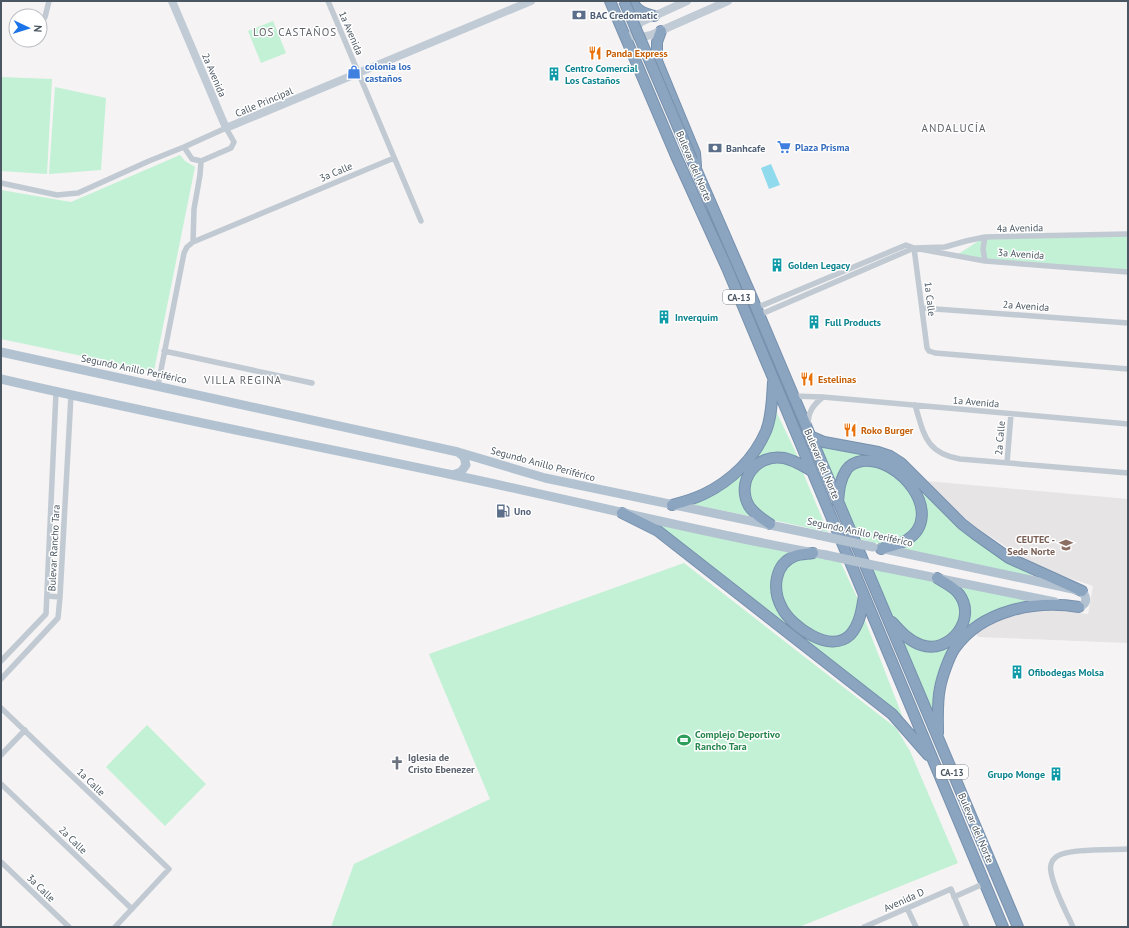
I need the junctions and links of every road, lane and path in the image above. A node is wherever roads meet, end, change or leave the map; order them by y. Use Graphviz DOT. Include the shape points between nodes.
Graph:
graph roads {
  1 [pos="172,1"];
  2 [pos="328,1"];
  3 [pos="531,1"];
  4 [pos="610,1"];
  5 [pos="615,1"];
  6 [pos="624,1"];
  7 [pos="687,1"];
  8 [pos="728,1"];
  9 [pos="634,5"];
  10 [pos="654,16"];
  11 [pos="624,21"];
  12 [pos="661,31"];
  13 [pos="630,36"];
  14 [pos="656,50"];
  15 [pos="637,54"];
  16 [pos="358,72"];
  17 [pos="226,128"];
  18 [pos="184,147"];
  19 [pos="674,151"];
  20 [pos="394,158"];
  21 [pos="201,161"];
  22 [pos="696,170"];
  23 [pos="1,183"];
  24 [pos="421,221"];
  25 [pos="1128,234"];
  26 [pos="985,237"];
  27 [pos="193,242"];
  28 [pos="914,248"];
  29 [pos="985,261"];
  30 [pos="1128,272"];
  31 [pos="922,308"];
  32 [pos="758,312"];
  33 [pos="1128,323"];
  34 [pos="164,351"];
  35 [pos="1,352"];
  36 [pos="1128,369"];
  37 [pos="1,379"];
  38 [pos="774,380"];
  39 [pos="312,383"];
  40 [pos="158,385"];
  41 [pos="56,392"];
  42 [pos="71,395"];
  43 [pos="793,396"];
  44 [pos="823,397"];
  45 [pos="915,405"];
  46 [pos="1011,414"];
  47 [pos="1128,424"];
  48 [pos="809,433"];
  49 [pos="458,452"];
  50 [pos="1007,463"];
  51 [pos="812,471"];
  52 [pos="1128,473"];
  53 [pos="453,475"];
  54 [pos="838,502"];
  55 [pos="672,505"];
  56 [pos="622,513"];
  57 [pos="770,524"];
  58 [pos="877,548"];
  59 [pos="813,553"];
  60 [pos="937,578"];
  61 [pos="1082,591"];
  62 [pos="864,595"];
  63 [pos="47,596"];
  64 [pos="60,597"];
  65 [pos="1078,607"];
  66 [pos="887,616"];
  67 [pos="1,661"];
  68 [pos="1,679"];
  69 [pos="1,708"];
  70 [pos="25,730"];
  71 [pos="938,739"];
  72 [pos="1,756"];
  73 [pos="935,764"];
  74 [pos="1,784"];
  75 [pos="1128,849"];
  76 [pos="1,862"];
  77 [pos="985,882"];
  78 [pos="954,896"];
  79 [pos="908,908"];
  80 [pos="132,909"];
  81 [pos="69,927"];
  82 [pos="115,927"];
  83 [pos="864,927"];
  84 [pos="916,927"];
  85 [pos="967,927"];
  86 [pos="1003,927"];
  87 [pos="1018,927"];
  88 [pos="1073,927"];
  1 -- 17 [label="street, 2a Avenida"];
  2 -- 16 [label="street, 1a Avenida"];
  3 -- 16 [label="street, Calle Principal"];
  4 -- 19 [label="highway, Bulevar del Norte / CA-13"];
  5 -- 11 [label="highway"];
  6 -- 22 [label="highway, Bulevar del Norte / CA-13, bridge"];
  7 -- 10 [label="street"];
  8 -- 12 [label="street"];
  9 -- 10 [label="highway" via="645,14"];
  9 -- 11 [label="highway" via="636,20 630,23"];
  10 -- 13 [label="street" via="641,22"];
  11 -- 13 [label="highway"];
  12 -- 13 [label="street" via="647,37"];
  12 -- 14 [label="highway"];
  13 -- 15 [label="highway"];
  14 -- 15 [label="highway" via="645,43 640,45"];
  14 -- 22 [label="highway" via="657,61 695,153"];
  15 -- 19 [label="highway" via="675,146"];
  16 -- 17 [label="street, Calle Principal"];
  16 -- 20 [label="street, 1a Avenida"];
  17 -- 18 [label="street, Calle Principal"];
  17 -- 21 [label="street, 2a Avenida" via="234,142 232,148"];
  18 -- 21 [label="street" via="192,159"];
  18 -- 23 [label="street, Calle Principal" via="78,193 57,195"];
  19 -- 38 [label="highway, Bulevar del Norte / CA-13"];
  20 -- 24 [label="street, 1a Avenida"];
  20 -- 27 [label="street, 3a Calle"];
  21 -- 27 [label="street" via="194,209"];
  22 -- 32 [label="highway, Bulevar del Norte / CA-13"];
  25 -- 26 [label="street, 4a Avenida"];
  26 -- 28 [label="street, 4a Avenida" via="945,247"];
  26 -- 29 [label="street"];
  27 -- 34 [label="street" via="184,253"];
  28 -- 29 [label="street, 3a Avenida"];
  28 -- 31 [label="street, 1a Calle"];
  28 -- 32 [label="street"];
  29 -- 30 [label="street, 3a Avenida"];
  31 -- 33 [label="street, 2a Avenida"];
  31 -- 36 [label="street, 1a Calle" via="927,348 935,353"];
  32 -- 43 [label="highway, Bulevar del Norte / CA-13"];
  34 -- 39 [label="street"];
  34 -- 40 [label="street"];
  35 -- 40 [label="main road, Segundo Anillo Periférico"];
  37 -- 41 [label="main road"];
  38 -- 51 [label="highway, Bulevar del Norte / CA-13"];
  38 -- 55 [label="highway" via="766,430 740,470 704,494"];
  40 -- 49 [label="main road, Segundo Anillo Periférico"];
  41 -- 42 [label="main road"];
  41 -- 63 [label="street, Bulevar Rancho Tara"];
  42 -- 53 [label="main road"];
  42 -- 64 [label="street, Bulevar Rancho Tara"];
  43 -- 44 [label="street, 1a Avenida"];
  43 -- 48 [label="highway, Bulevar del Norte / CA-13"];
  44 -- 45 [label="street, 1a Avenida"];
  44 -- 48 [label="street" via="810,411"];
  45 -- 46 [label="street, 1a Avenida"];
  45 -- 50 [label="street" via="922,429 929,444 936,451 960,459"];
  46 -- 47 [label="street, 1a Avenida"];
  46 -- 50 [label="street, 2a Calle"];
  48 -- 54 [label="highway, Bulevar del Norte / CA-13"];
  48 -- 61 [label="highway" via="824,442 890,456 901,463 962,524 1009,558"];
  49 -- 53 [label="main road" via="464,457 466,465 461,472"];
  49 -- 55 [label="main road, Segundo Anillo Periférico" via="545,478"];
  50 -- 52 [label="street"];
  51 -- 57 [label="highway" via="793,460 772,457 760,461 749,471 745,482 745,495 749,506"];
  51 -- 62 [label="highway, Bulevar del Norte / CA-13"];
  53 -- 56 [label="main road"];
  54 -- 58 [label="highway" via="841,481 847,468 857,462 870,460 884,464 899,472 909,482 921,505 922,517 919,526 914,535 907,540 897,545"];
  54 -- 66 [label="highway, Bulevar del Norte / CA-13"];
  55 -- 57 [label="main road, Segundo Anillo Periférico"];
  56 -- 59 [label="main road"];
  56 -- 73 [label="highway" via="658,531 892,714"];
  57 -- 58 [label="main road, Segundo Anillo Periférico, bridge"];
  58 -- 61 [label="main road, Segundo Anillo Periférico"];
  59 -- 60 [label="main road, bridge"];
  59 -- 62 [label="highway" via="796,555 785,561 778,571 777,595 791,620 821,640 842,640 850,635 858,623"];
  60 -- 65 [label="main road"];
  60 -- 66 [label="highway" via="953,588 964,604 963,624 952,640 931,647 922,646 904,635"];
  61 -- 65 [label="main road" via="1085,601"];
  62 -- 73 [label="highway, Bulevar del Norte / CA-13"];
  63 -- 64 [label="street"];
  63 -- 67 [label="street, Bulevar Rancho Tara" via="46,614"];
  64 -- 68 [label="street, Bulevar Rancho Tara" via="58,618"];
  65 -- 71 [label="highway" via="1062,604 1037,605 1012,610 996,615 974,628 955,648 948,663 940,688"];
  66 -- 71 [label="highway, Bulevar del Norte / CA-13"];
  69 -- 70 [label="street, 1a Calle"];
  70 -- 72 [label="street"];
  70 -- 80 [label="street, 1a Calle" via="169,869"];
  71 -- 87 [label="highway, Bulevar del Norte / CA-13"];
  73 -- 77 [label="highway, Bulevar del Norte / CA-13"];
  74 -- 80 [label="street, 2a Calle"];
  75 -- 88 [label="street" via="1068,852 1055,858 1051,864 1051,872"];
  76 -- 81 [label="street, 3a Calle"];
  77 -- 78 [label="street"];
  77 -- 86 [label="highway, Bulevar del Norte / CA-13"];
  78 -- 79 [label="street, Avenida D" via="951,889"];
  78 -- 85 [label="street"];
  79 -- 83 [label="street, Avenida D"];
  79 -- 84 [label="street"];
  80 -- 82 [label="street"];
}
